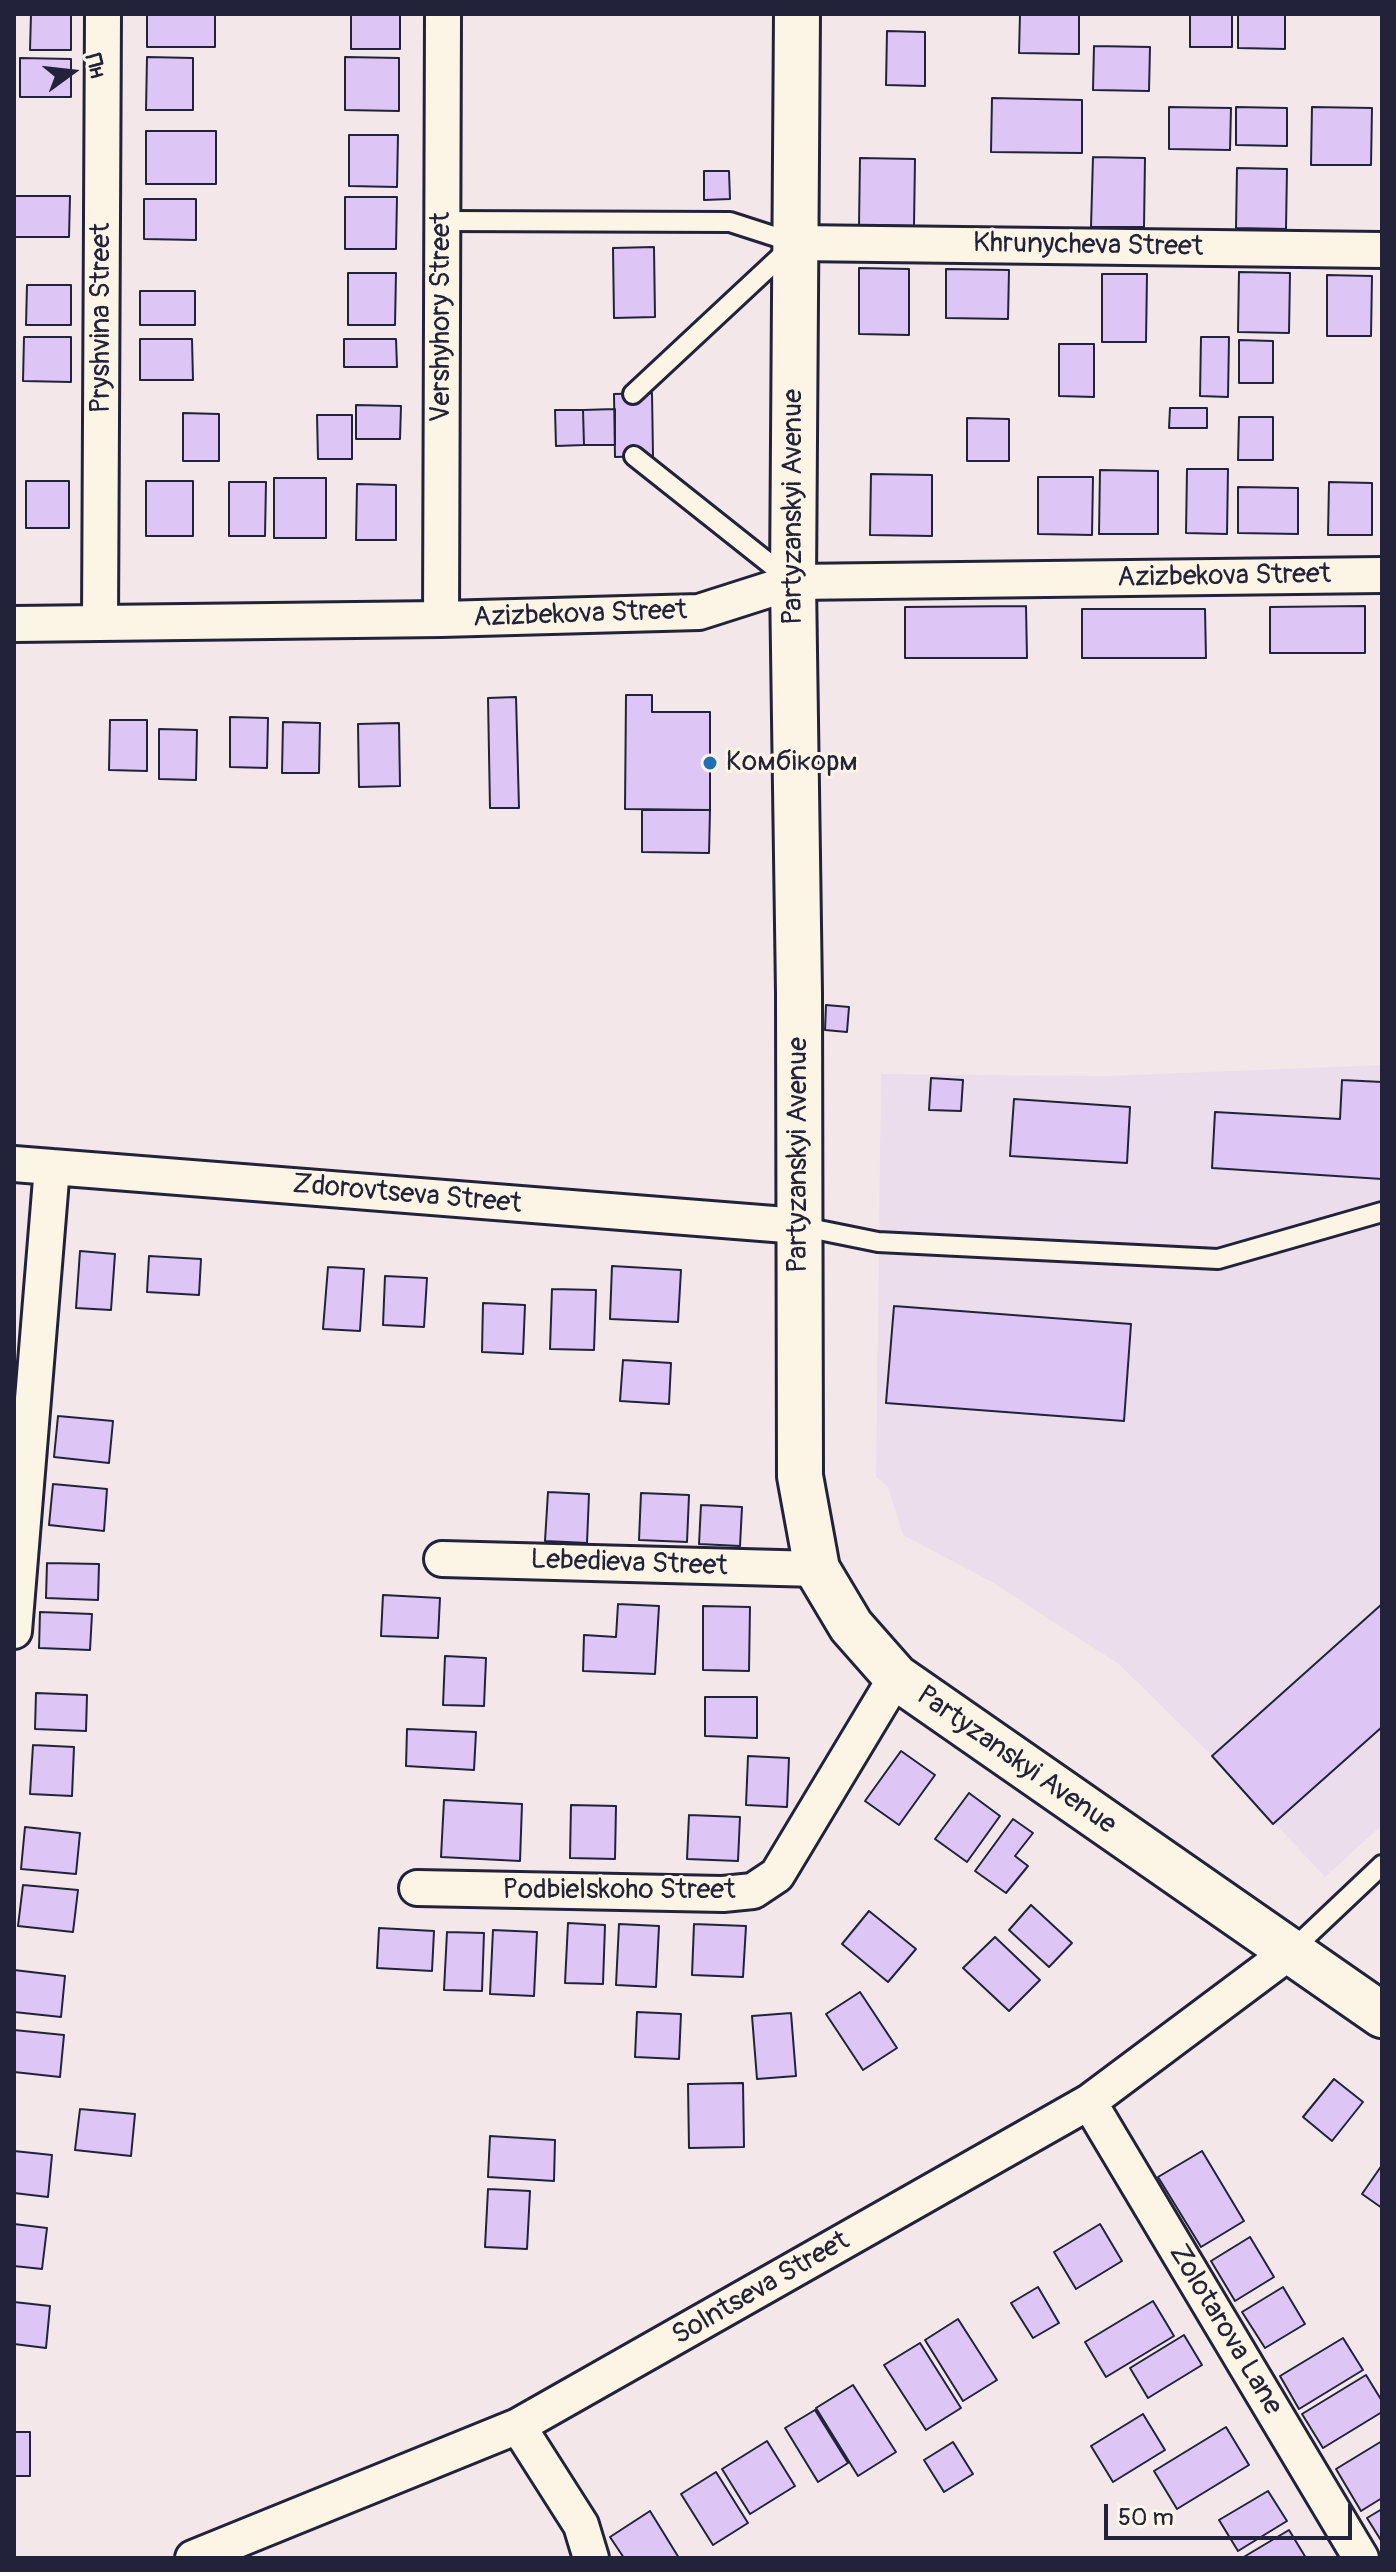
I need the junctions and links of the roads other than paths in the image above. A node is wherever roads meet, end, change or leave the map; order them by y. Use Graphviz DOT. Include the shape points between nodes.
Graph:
graph roads {
  1 [pos="103,14"];
  2 [pos="443,14"];
  3 [pos="797,14"];
  4 [pos="442,221"];
  5 [pos="795,243"];
  6 [pos="1382,250"];
  7 [pos="633,394"];
  8 [pos="634,456"];
  9 [pos="1382,575"];
  10 [pos="793,582"];
  11 [pos="441,619"];
  12 [pos="100,622"];
  13 [pos="14,624"];
  14 [pos="14,1164"];
  15 [pos="52,1167"];
  16 [pos="1382,1212"];
  17 [pos="799,1226"];
  18 [pos="442,1559"];
  19 [pos="817,1569"];
  20 [pos="14,1631"];
  21 [pos="896,1677"];
  22 [pos="1382,1865"];
  23 [pos="417,1888"];
  24 [pos="1291,1951"];
  25 [pos="1380,2011"];
  26 [pos="1089,2102"];
  27 [pos="518,2426"];
  28 [pos="193,2558"];
  29 [pos="591,2558"];
  30 [pos="1361,2558"];
  1 -- 12 [label="street, Pryshvina Street"];
  2 -- 4 [label="street, Vershyhory Street"];
  3 -- 5 [label="street, Partyzanskyi Avenue"];
  4 -- 5 [label="lane" via="730,222"];
  4 -- 11 [label="street, Vershyhory Street"];
  5 -- 6 [label="street, Khrunycheva Street"];
  5 -- 7 [label="lane"];
  5 -- 10 [label="street, Partyzanskyi Avenue"];
  8 -- 10 [label="lane"];
  9 -- 10 [label="street, Azizbekova Street"];
  10 -- 11 [label="street, Azizbekova Street" via="699,612"];
  10 -- 17 [label="street, Partyzanskyi Avenue"];
  11 -- 12 [label="street, Azizbekova Street"];
  12 -- 13 [label="street, Azizbekova Street"];
  14 -- 15 [label="street, Zdorovtseva Street"];
  15 -- 17 [label="street, Zdorovtseva Street"];
  15 -- 20 [label="street"];
  16 -- 17 [label="lane" via="1218,1259 878,1242"];
  17 -- 19 [label="street, Partyzanskyi Avenue" via="800,1476"];
  18 -- 19 [label="street, Lebedieva Street"];
  19 -- 21 [label="street, Partyzanskyi Avenue" via="851,1626"];
  21 -- 23 [label="street, Podbielskoho Street" via="777,1875 753,1891"];
  21 -- 24 [label="street, Partyzanskyi Avenue"];
  22 -- 24 [label="lane"];
  24 -- 25 [label="street, Partyzanskyi Avenue"];
  24 -- 26 [label="street, Solntseva Street"];
  26 -- 27 [label="street, Solntseva Street"];
  26 -- 30 [label="street, Zolotarova Lane"];
  27 -- 28 [label="street, Solntseva Street"];
  27 -- 29 [label="street" via="581,2525"];
}
